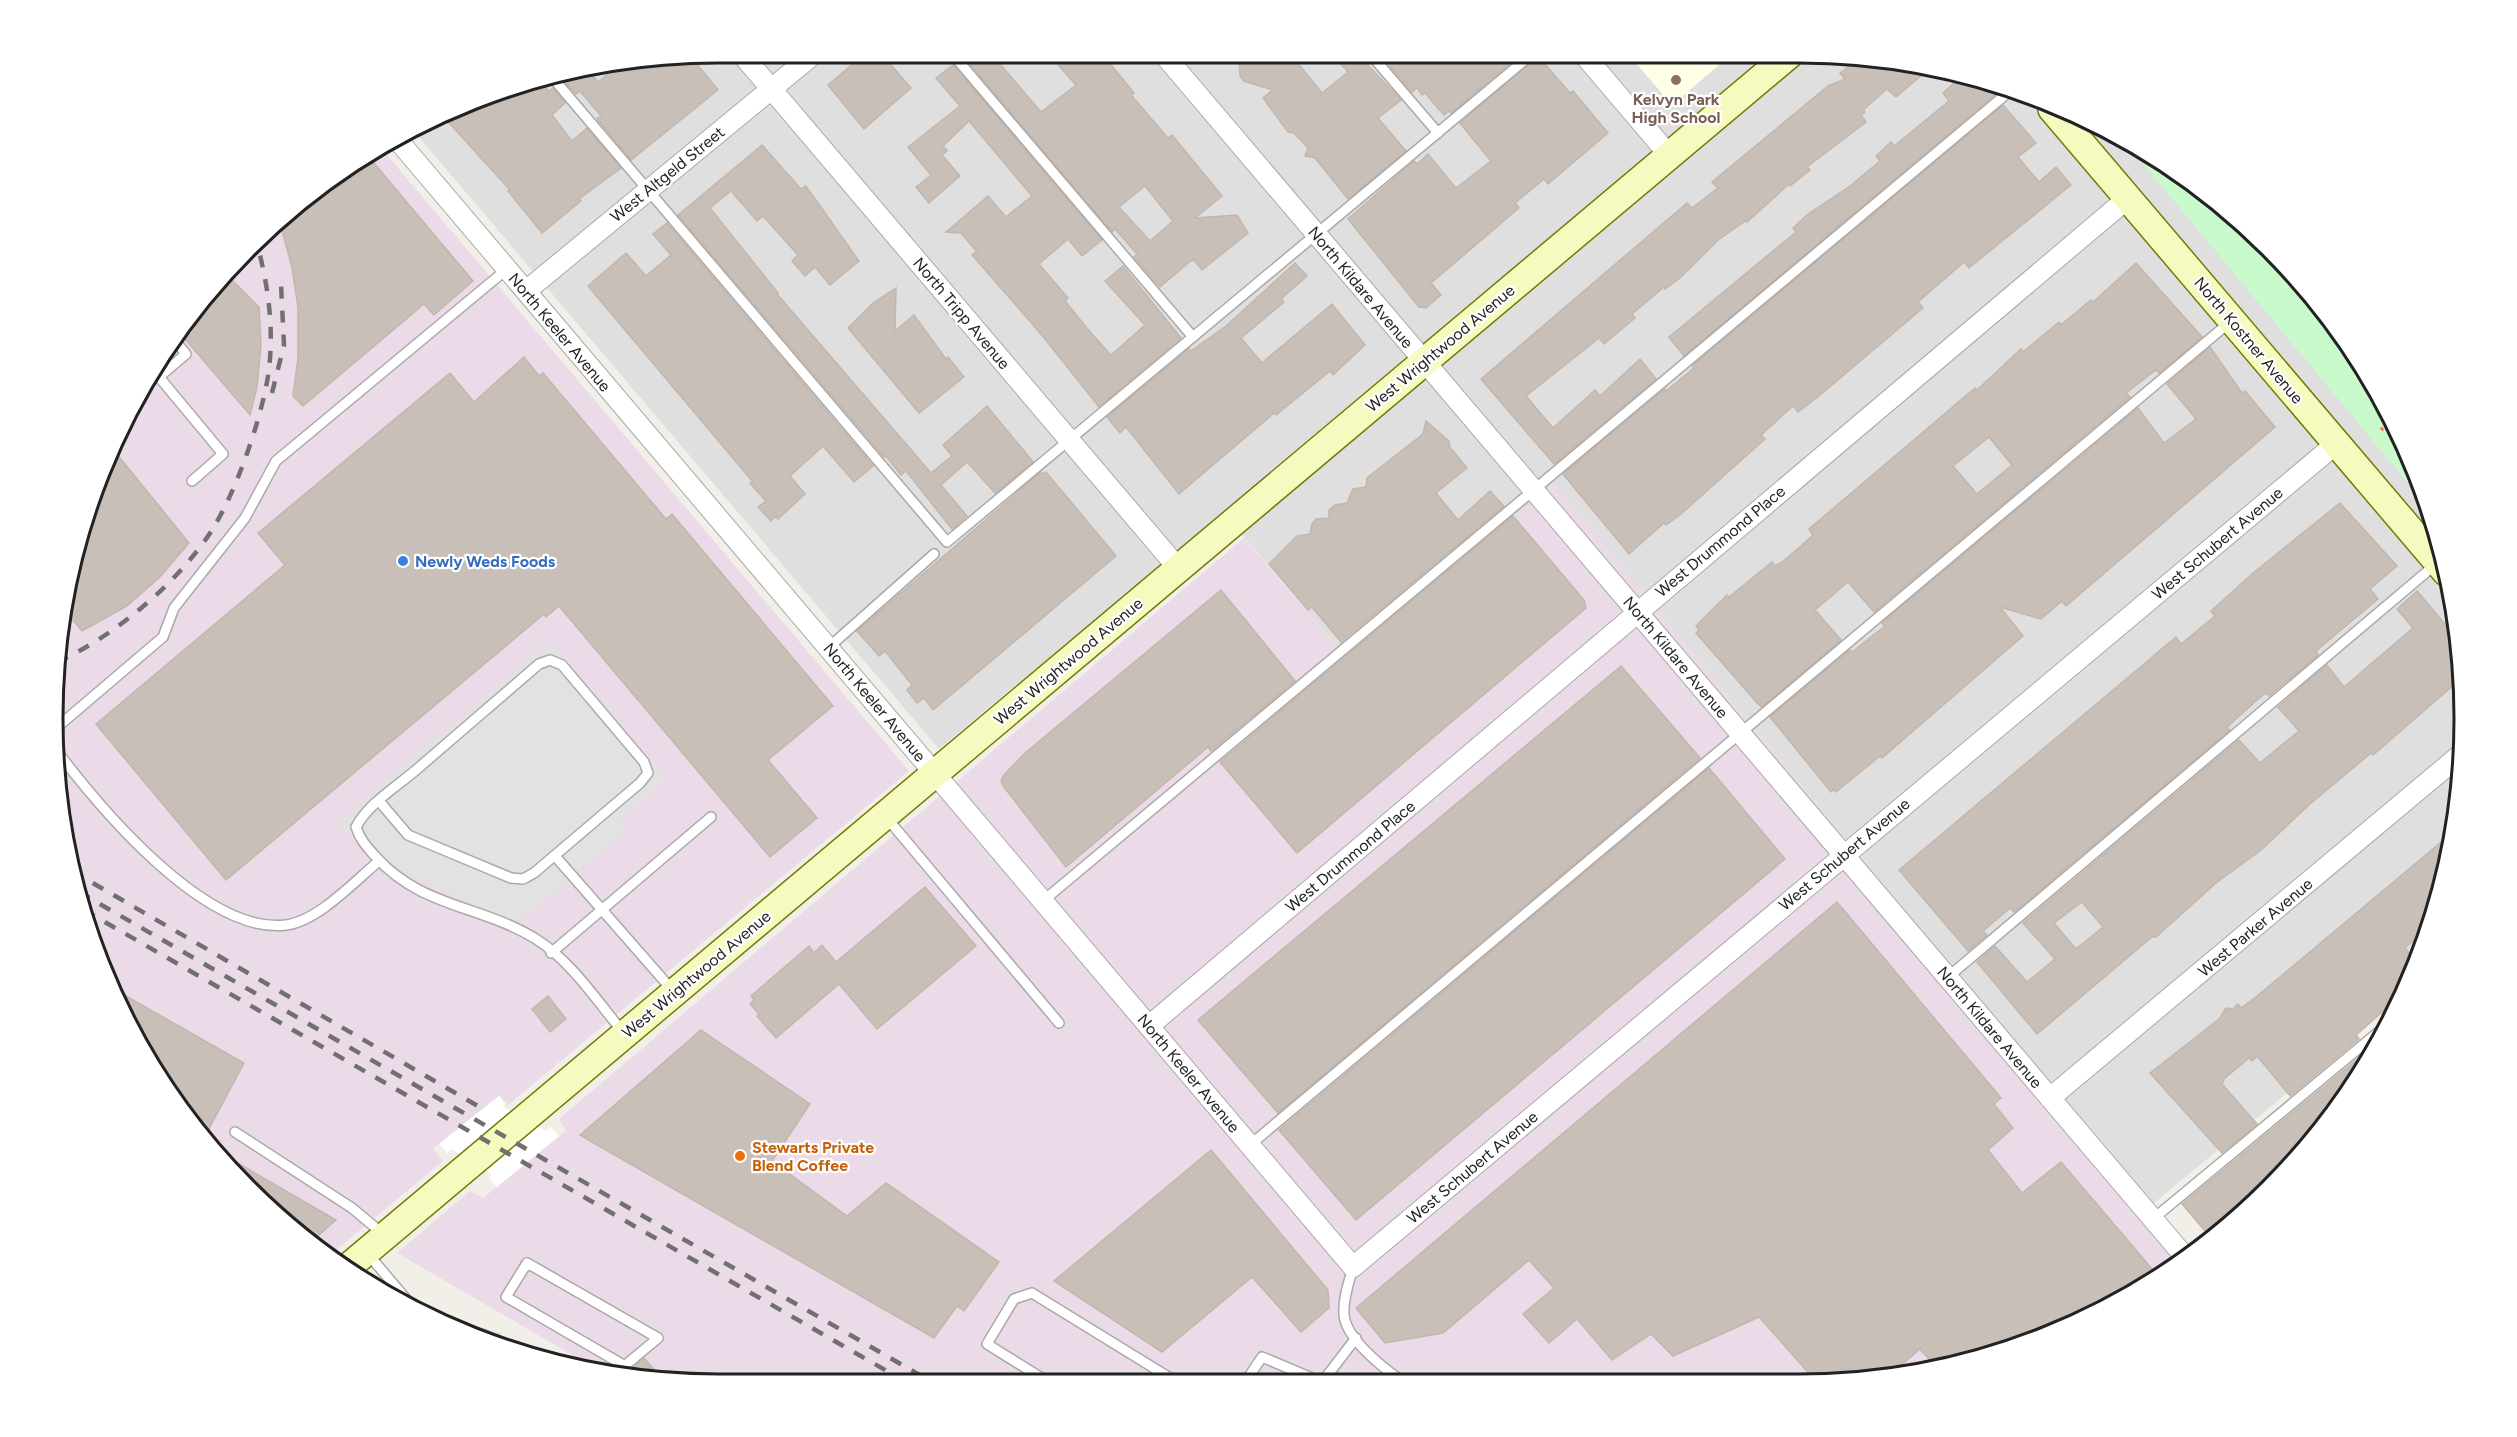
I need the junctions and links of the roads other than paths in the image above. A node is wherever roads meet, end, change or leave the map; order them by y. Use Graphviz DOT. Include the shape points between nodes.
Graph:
graph roads {
  1 [pos="749,63"];
  2 [pos="803,63"];
  3 [pos="960,63"];
  4 [pos="1171,63"];
  5 [pos="1378,63"];
  6 [pos="1521,63"];
  7 [pos="1591,63"];
  8 [pos="1779,63"];
  9 [pos="557,83"];
  10 [pos="771,89"];
  11 [pos="2004,96"];
  12 [pos="2076,125"];
  13 [pos="1438,133"];
  14 [pos="402,145"];
  15 [pos="1669,155"];
  16 [pos="648,190"];
  17 [pos="2128,198"];
  18 [pos="1316,234"];
  19 [pos="507,269"];
  20 [pos="526,291"];
  21 [pos="2232,320"];
  22 [pos="1193,337"];
  23 [pos="179,345"];
  24 [pos="1424,361"];
  25 [pos="160,376"];
  26 [pos="159,377"];
  27 [pos="1069,440"];
  28 [pos="2337,443"];
  29 [pos="192,481"];
  30 [pos="1533,489"];
  31 [pos="934,554"];
  32 [pos="2434,557"];
  33 [pos="1178,568"];
  34 [pos="2437,571"];
  35 [pos="1637,612"];
  36 [pos="828,648"];
  37 [pos="63,722"];
  38 [pos="1740,733"];
  39 [pos="64,759"];
  40 [pos="2453,761"];
  41 [pos="935,773"];
  42 [pos="379,801"];
  43 [pos="884,815"];
  44 [pos="711,817"];
  45 [pos="1843,854"];
  46 [pos="555,856"];
  47 [pos="379,861"];
  48 [pos="1043,900"];
  49 [pos="602,910"];
  50 [pos="551,953"];
  51 [pos="1948,977"];
  52 [pos="674,992"];
  53 [pos="1059,1023"];
  54 [pos="1149,1026"];
  55 [pos="625,1034"];
  56 [pos="2369,1039"];
  57 [pos="2050,1098"];
  58 [pos="235,1132"];
  59 [pos="1250,1145"];
  60 [pos="2153,1219"];
  61 [pos="366,1252"];
  62 [pos="2180,1252"];
  63 [pos="1353,1267"];
  64 [pos="397,1289"];
  65 [pos="1356,1338"];
  66 [pos="625,1366"];
  67 [pos="1035,1374"];
  68 [pos="1164,1374"];
  69 [pos="1251,1374"];
  70 [pos="1302,1374"];
  71 [pos="1328,1374"];
  72 [pos="1392,1374"];
  1 -- 10 [label="street, North Tripp Avenue"];
  2 -- 10 [label="street, West Altgeld Street"];
  3 -- 22 [label="lane"];
  4 -- 18 [label="street, North Kildare Avenue"];
  5 -- 13 [label="lane"];
  6 -- 13 [label="lane"];
  7 -- 15 [label="street"];
  8 -- 15 [label="street, West Wrightwood Avenue"];
  9 -- 16 [label="lane"];
  10 -- 16 [label="street, West Altgeld Street"];
  10 -- 27 [label="street, North Tripp Avenue"];
  11 -- 30 [label="lane"];
  12 -- 17 [label="street, North Kostner Avenue"];
  13 -- 18 [label="lane"];
  14 -- 19 [label="street, North Keeler Avenue"];
  15 -- 24 [label="street, West Wrightwood Avenue"];
  16 -- 20 [label="street, West Altgeld Street"];
  16 -- 27 [label="lane" via="946,542"];
  17 -- 21 [label="street, North Kostner Avenue"];
  17 -- 35 [label="street, West Drummond Place"];
  18 -- 22 [label="lane"];
  18 -- 24 [label="street, North Kildare Avenue"];
  19 -- 20 [label="street, North Keeler Avenue"];
  19 -- 37 [label="lane" via="276,461 245,518 174,608 163,638"];
  20 -- 36 [label="street, North Keeler Avenue"];
  21 -- 28 [label="street, North Kostner Avenue"];
  21 -- 38 [label="lane"];
  22 -- 27 [label="lane"];
  23 -- 25 [label="lane" via="186,354"];
  24 -- 30 [label="street, North Kildare Avenue"];
  24 -- 33 [label="street, West Wrightwood Avenue"];
  26 -- 29 [label="lane" via="223,454"];
  27 -- 33 [label="street, North Tripp Avenue"];
  28 -- 32 [label="street, North Kostner Avenue"];
  28 -- 45 [label="street, West Schubert Avenue"];
  30 -- 35 [label="street, North Kildare Avenue"];
  30 -- 48 [label="lane"];
  31 -- 36 [label="lane"];
  33 -- 41 [label="street, West Wrightwood Avenue"];
  34 -- 51 [label="lane"];
  35 -- 38 [label="street, North Kildare Avenue"];
  35 -- 54 [label="street, West Drummond Place"];
  36 -- 41 [label="street, North Keeler Avenue"];
  38 -- 45 [label="street, North Kildare Avenue"];
  38 -- 59 [label="lane"];
  39 -- 47 [label="lane" via="133,841 191,891 251,923 287,925 322,909"];
  40 -- 57 [label="street, West Parker Avenue"];
  41 -- 43 [label="street, West Wrightwood Avenue"];
  41 -- 48 [label="street, North Keeler Avenue"];
  42 -- 46 [label="lane" via="408,836 511,878 523,879"];
  42 -- 46 [label="lane" via="540,664 550,660 561,665 644,762 648,773"];
  42 -- 47 [label="lane" via="356,827 359,839"];
  43 -- 52 [label="street, West Wrightwood Avenue"];
  43 -- 53 [label="lane"];
  44 -- 49 [label="lane"];
  45 -- 51 [label="street, North Kildare Avenue"];
  45 -- 63 [label="street, West Schubert Avenue"];
  46 -- 49 [label="lane"];
  47 -- 50 [label="lane" via="412,889 496,920 537,940"];
  48 -- 54 [label="street, North Keeler Avenue"];
  49 -- 50 [label="lane"];
  49 -- 52 [label="lane"];
  50 -- 55 [label="lane" via="570,969"];
  51 -- 57 [label="street, North Kildare Avenue"];
  52 -- 55 [label="street, West Wrightwood Avenue"];
  54 -- 59 [label="street, North Keeler Avenue"];
  55 -- 61 [label="street, West Wrightwood Avenue"];
  56 -- 60 [label="lane"];
  57 -- 60 [label="street, North Kildare Avenue"];
  58 -- 61 [label="lane" via="352,1208"];
  59 -- 63 [label="street, North Keeler Avenue"];
  60 -- 62 [label="street, North Kildare Avenue"];
  61 -- 64 [label="lane"];
  63 -- 65 [label="lane" via="1344,1315"];
  65 -- 71 [label="lane"];
  65 -- 72 [label="lane"];
  66 -- 66 [label="lane" via="658,1338 527,1263 506,1297"];
  67 -- 68 [label="lane" via="987,1344 1014,1299 1032,1293"];
  69 -- 70 [label="lane" via="1262,1357"];
}
